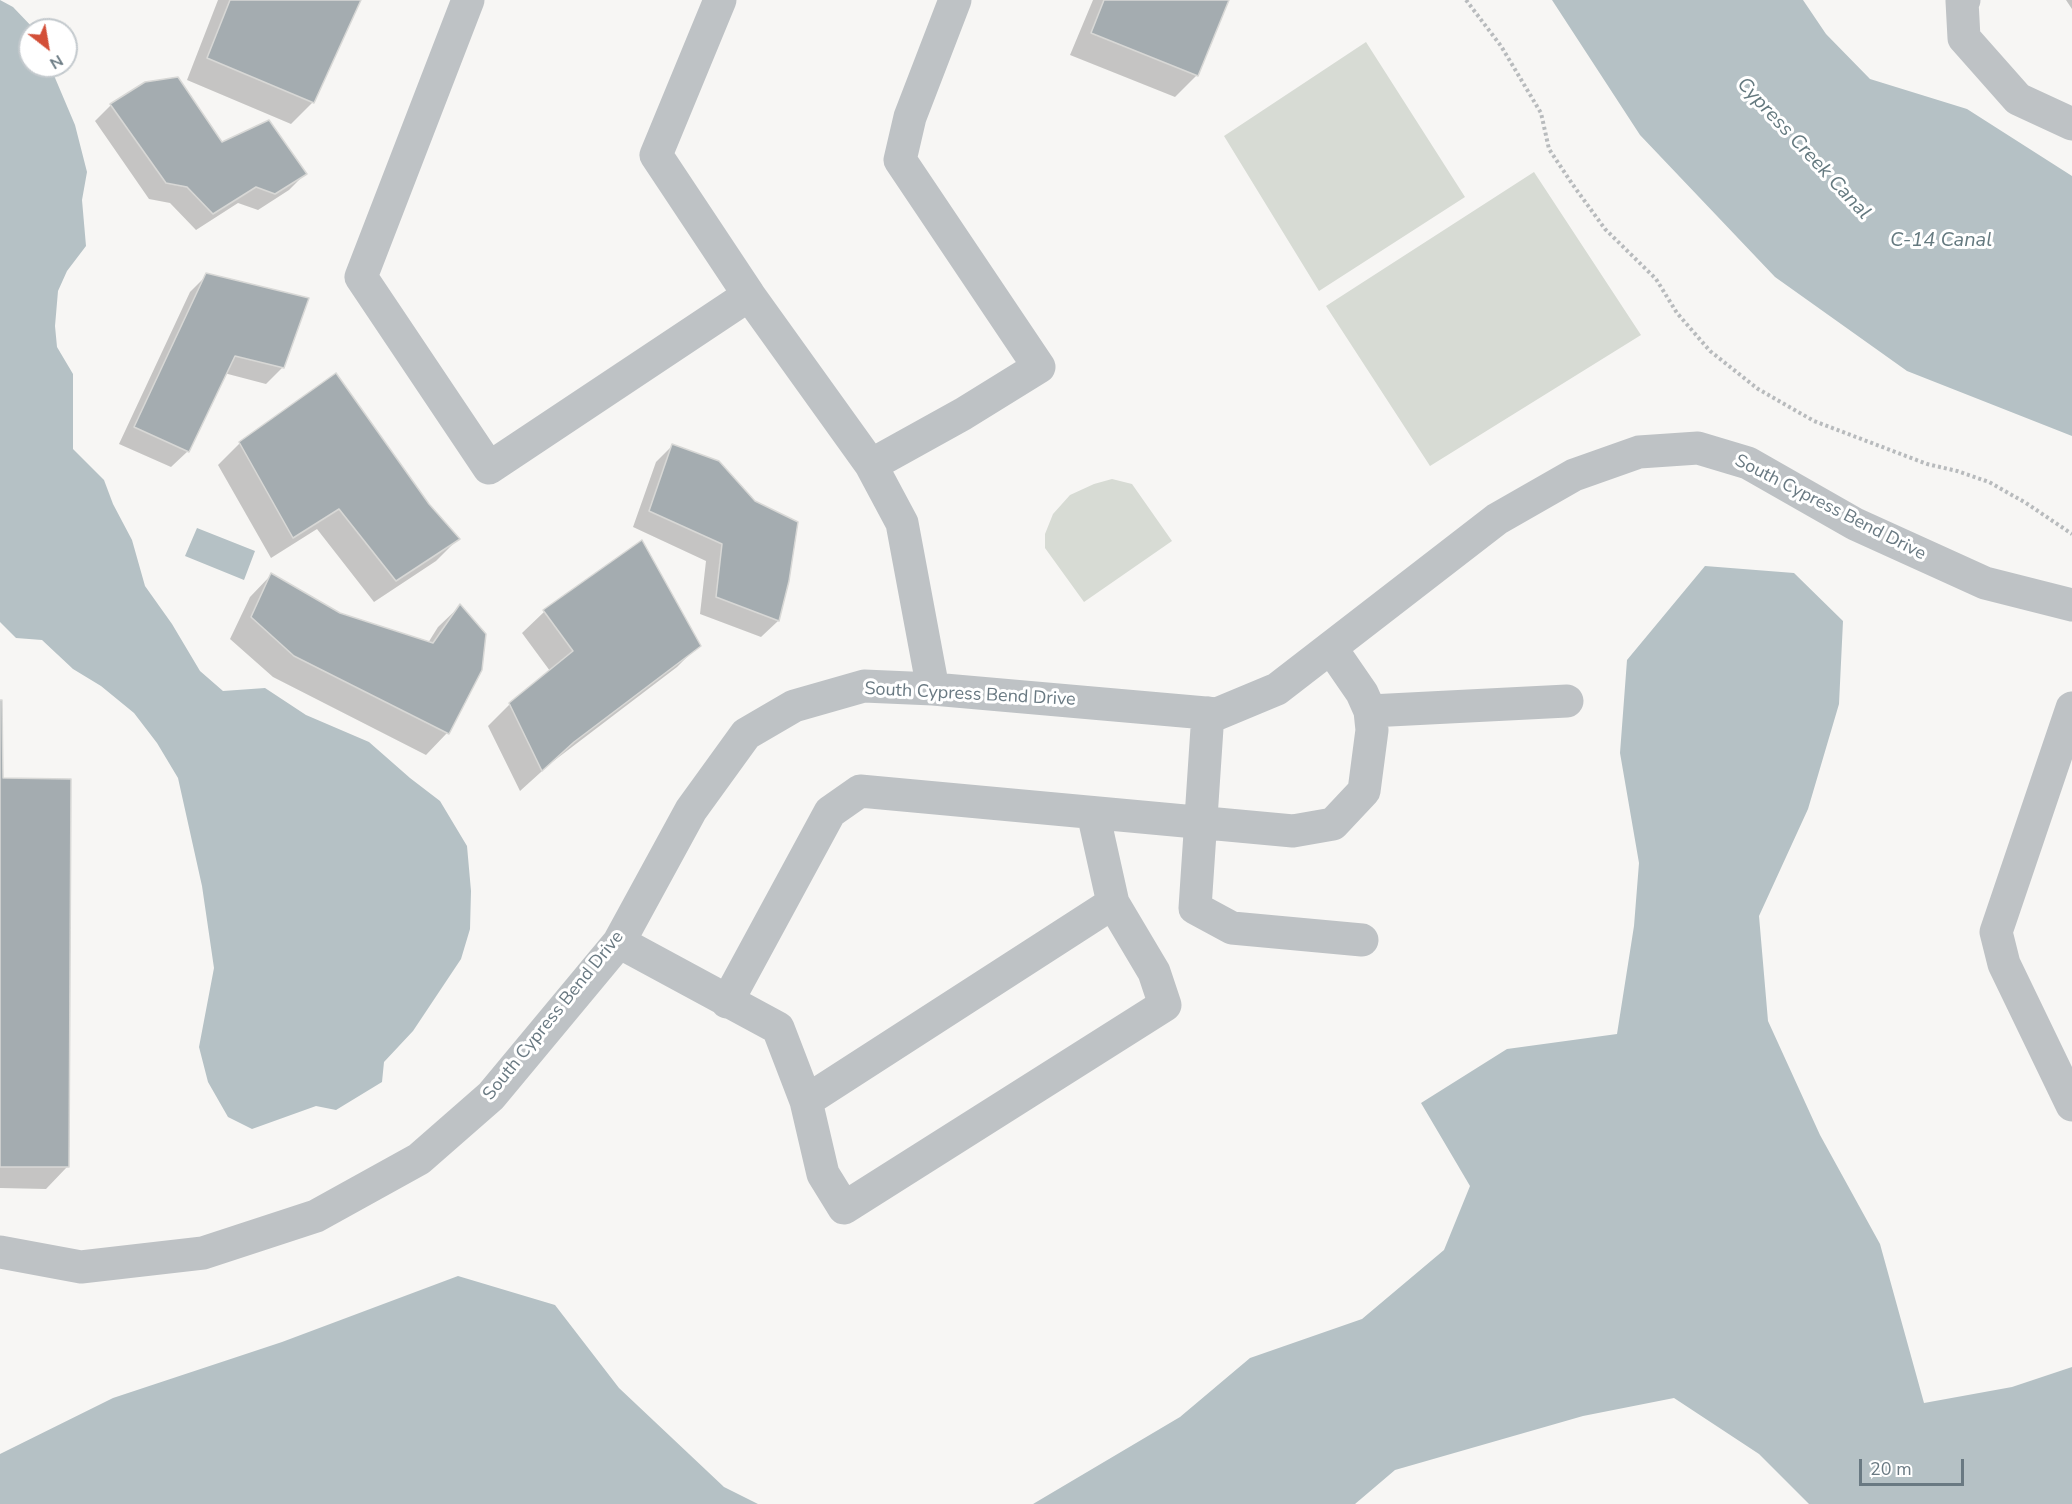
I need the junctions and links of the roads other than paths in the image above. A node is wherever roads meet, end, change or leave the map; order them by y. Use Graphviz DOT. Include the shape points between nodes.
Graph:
graph roads {
  1 [pos="468,0"];
  2 [pos="720,0"];
  3 [pos="955,0"];
  4 [pos="1964,0"];
  5 [pos="2072,124"];
  6 [pos="749,294"];
  7 [pos="871,465"];
  8 [pos="2072,605"];
  9 [pos="1331,648"];
  10 [pos="933,689"];
  11 [pos="1568,701"];
  12 [pos="2072,708"];
  13 [pos="1370,711"];
  14 [pos="1208,712"];
  15 [pos="1094,813"];
  16 [pos="1201,824"];
  17 [pos="1113,903"];
  18 [pos="1362,940"];
  19 [pos="619,942"];
  20 [pos="727,1002"];
  21 [pos="806,1101"];
  22 [pos="2072,1105"];
  23 [pos="0,1252"];
  1 -- 6 [label="street" via="361,278 489,468"];
  2 -- 6 [label="street" via="656,155"];
  3 -- 7 [label="street" via="910,117 900,160 1039,367"];
  4 -- 5 [label="street" via="1964,38 2018,99"];
  6 -- 7 [label="street"];
  7 -- 10 [label="street" via="902,524"];
  8 -- 9 [label="street, South Cypress Bend Drive" via="1985,583 1855,524 1748,463 1698,448 1639,452 1574,475 1497,519"];
  9 -- 13 [label="street"];
  9 -- 14 [label="street, South Cypress Bend Drive" via="1277,689 1217,714"];
  10 -- 14 [label="street, South Cypress Bend Drive"];
  10 -- 19 [label="street, South Cypress Bend Drive" via="864,686 794,706 746,734 691,810"];
  11 -- 13 [label="street"];
  12 -- 22 [label="street" via="1996,932 2004,964"];
  13 -- 16 [label="street" via="1372,730 1364,791 1333,824 1293,831"];
  14 -- 16 [label="street"];
  15 -- 16 [label="street"];
  15 -- 17 [label="street"];
  15 -- 20 [label="street" via="860,791 830,812"];
  16 -- 18 [label="street" via="1195,908 1232,928"];
  17 -- 21 [label="street"];
  17 -- 21 [label="street" via="1154,972 1165,1005 844,1208 823,1174"];
  19 -- 20 [label="street"];
  19 -- 23 [label="street, South Cypress Bend Drive" via="491,1096 419,1159 316,1216 203,1253 81,1267"];
  20 -- 21 [label="street" via="778,1028"];
}
